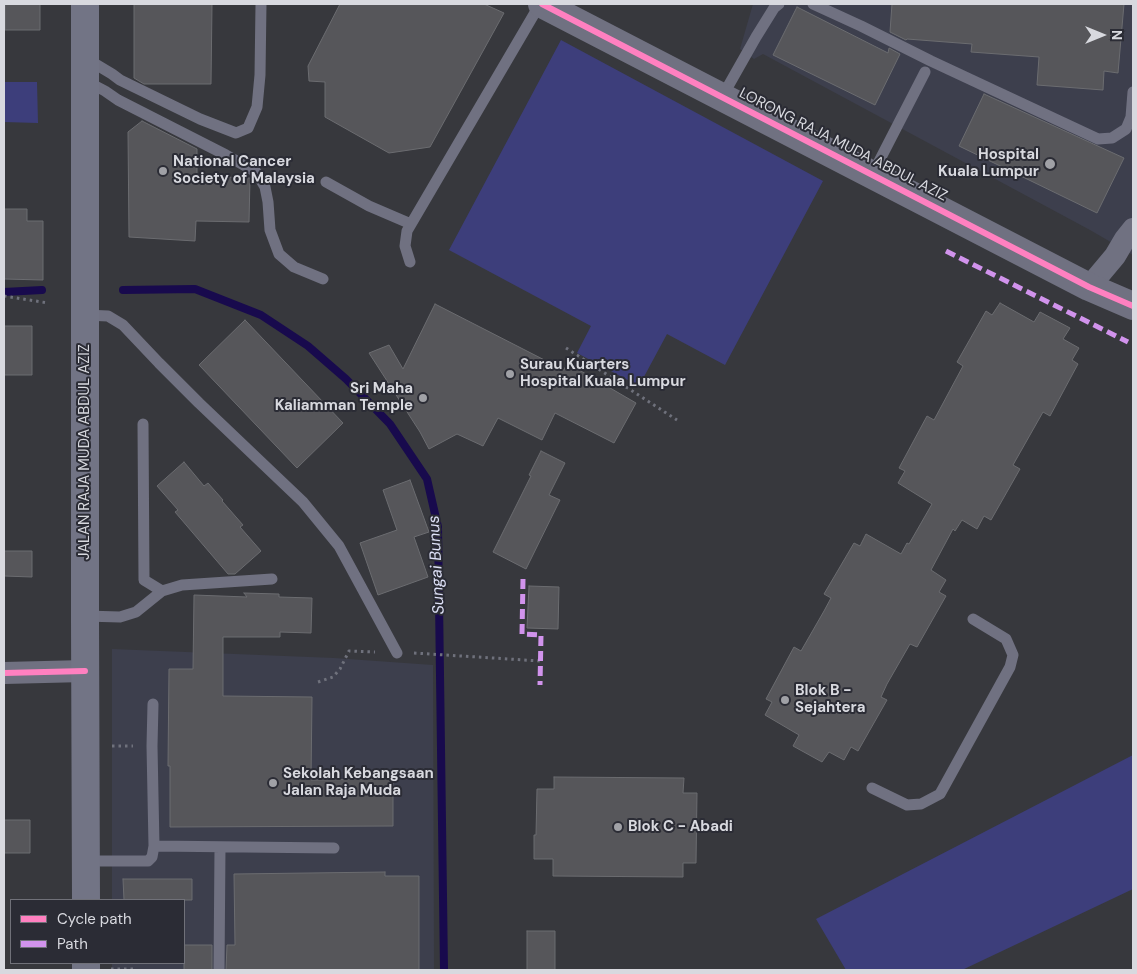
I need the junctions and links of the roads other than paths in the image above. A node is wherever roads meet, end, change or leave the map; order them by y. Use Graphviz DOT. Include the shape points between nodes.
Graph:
graph roads {
  1 [pos="85,4"];
  2 [pos="261,4"];
  3 [pos="541,4"];
  4 [pos="779,4"];
  5 [pos="813,4"];
  6 [pos="86,70"];
  7 [pos="925,72"];
  8 [pos="1133,92"];
  9 [pos="722,97"];
  10 [pos="872,174"];
  11 [pos="326,182"];
  12 [pos="411,224"];
  13 [pos="1133,229"];
  14 [pos="410,262"];
  15 [pos="322,279"];
  16 [pos="1089,287"];
  17 [pos="1133,306"];
  18 [pos="85,309"];
  19 [pos="143,424"];
  20 [pos="272,579"];
  21 [pos="162,591"];
  22 [pos="85,616"];
  23 [pos="973,619"];
  24 [pos="397,652"];
  25 [pos="85,671"];
  26 [pos="4,673"];
  27 [pos="153,704"];
  28 [pos="872,788"];
  29 [pos="154,846"];
  30 [pos="220,848"];
  31 [pos="334,848"];
  32 [pos="87,861"];
  33 [pos="86,899"];
  34 [pos="218,970"];
  1 -- 6 [label="main road, JALAN RAJA MUDA ABDUL AZIZ"];
  2 -- 6 [label="lane" via="257,107 248,128 236,133 200,119 112,74"];
  3 -- 9 [label="street, LORONG RAJA MUDA ABDUL AZIZ"];
  3 -- 12 [label="lane"];
  4 -- 9 [label="lane"];
  5 -- 8 [label="lane" via="1098,139 1112,138 1126,129"];
  6 -- 15 [label="lane" via="118,100 256,172 265,187 270,230 278,254 294,267"];
  6 -- 18 [label="main road, JALAN RAJA MUDA ABDUL AZIZ"];
  7 -- 10 [label="lane"];
  9 -- 10 [label="street, LORONG RAJA MUDA ABDUL AZIZ"];
  10 -- 16 [label="street, LORONG RAJA MUDA ABDUL AZIZ"];
  11 -- 12 [label="lane"];
  12 -- 14 [label="lane" via="405,246"];
  13 -- 16 [label="street"];
  16 -- 17 [label="street, LORONG RAJA MUDA ABDUL AZIZ"];
  18 -- 22 [label="main road, JALAN RAJA MUDA ABDUL AZIZ"];
  18 -- 24 [label="lane" via="123,325 303,502 339,546"];
  19 -- 21 [label="lane" via="144,580"];
  20 -- 21 [label="lane" via="182,585"];
  21 -- 22 [label="lane" via="136,612 120,617"];
  22 -- 25 [label="main road, JALAN RAJA MUDA ABDUL AZIZ"];
  23 -- 28 [label="lane" via="1006,639 1013,655 1010,667 940,794 921,804 907,805"];
  25 -- 26 [label="street"];
  25 -- 32 [label="main road, JALAN RAJA MUDA ABDUL AZIZ"];
  27 -- 29 [label="lane"];
  29 -- 30 [label="lane"];
  29 -- 32 [label="lane" via="148,861"];
  30 -- 31 [label="lane"];
  30 -- 34 [label="lane"];
  32 -- 33 [label="main road, JALAN RAJA MUDA ABDUL AZIZ"];
}
